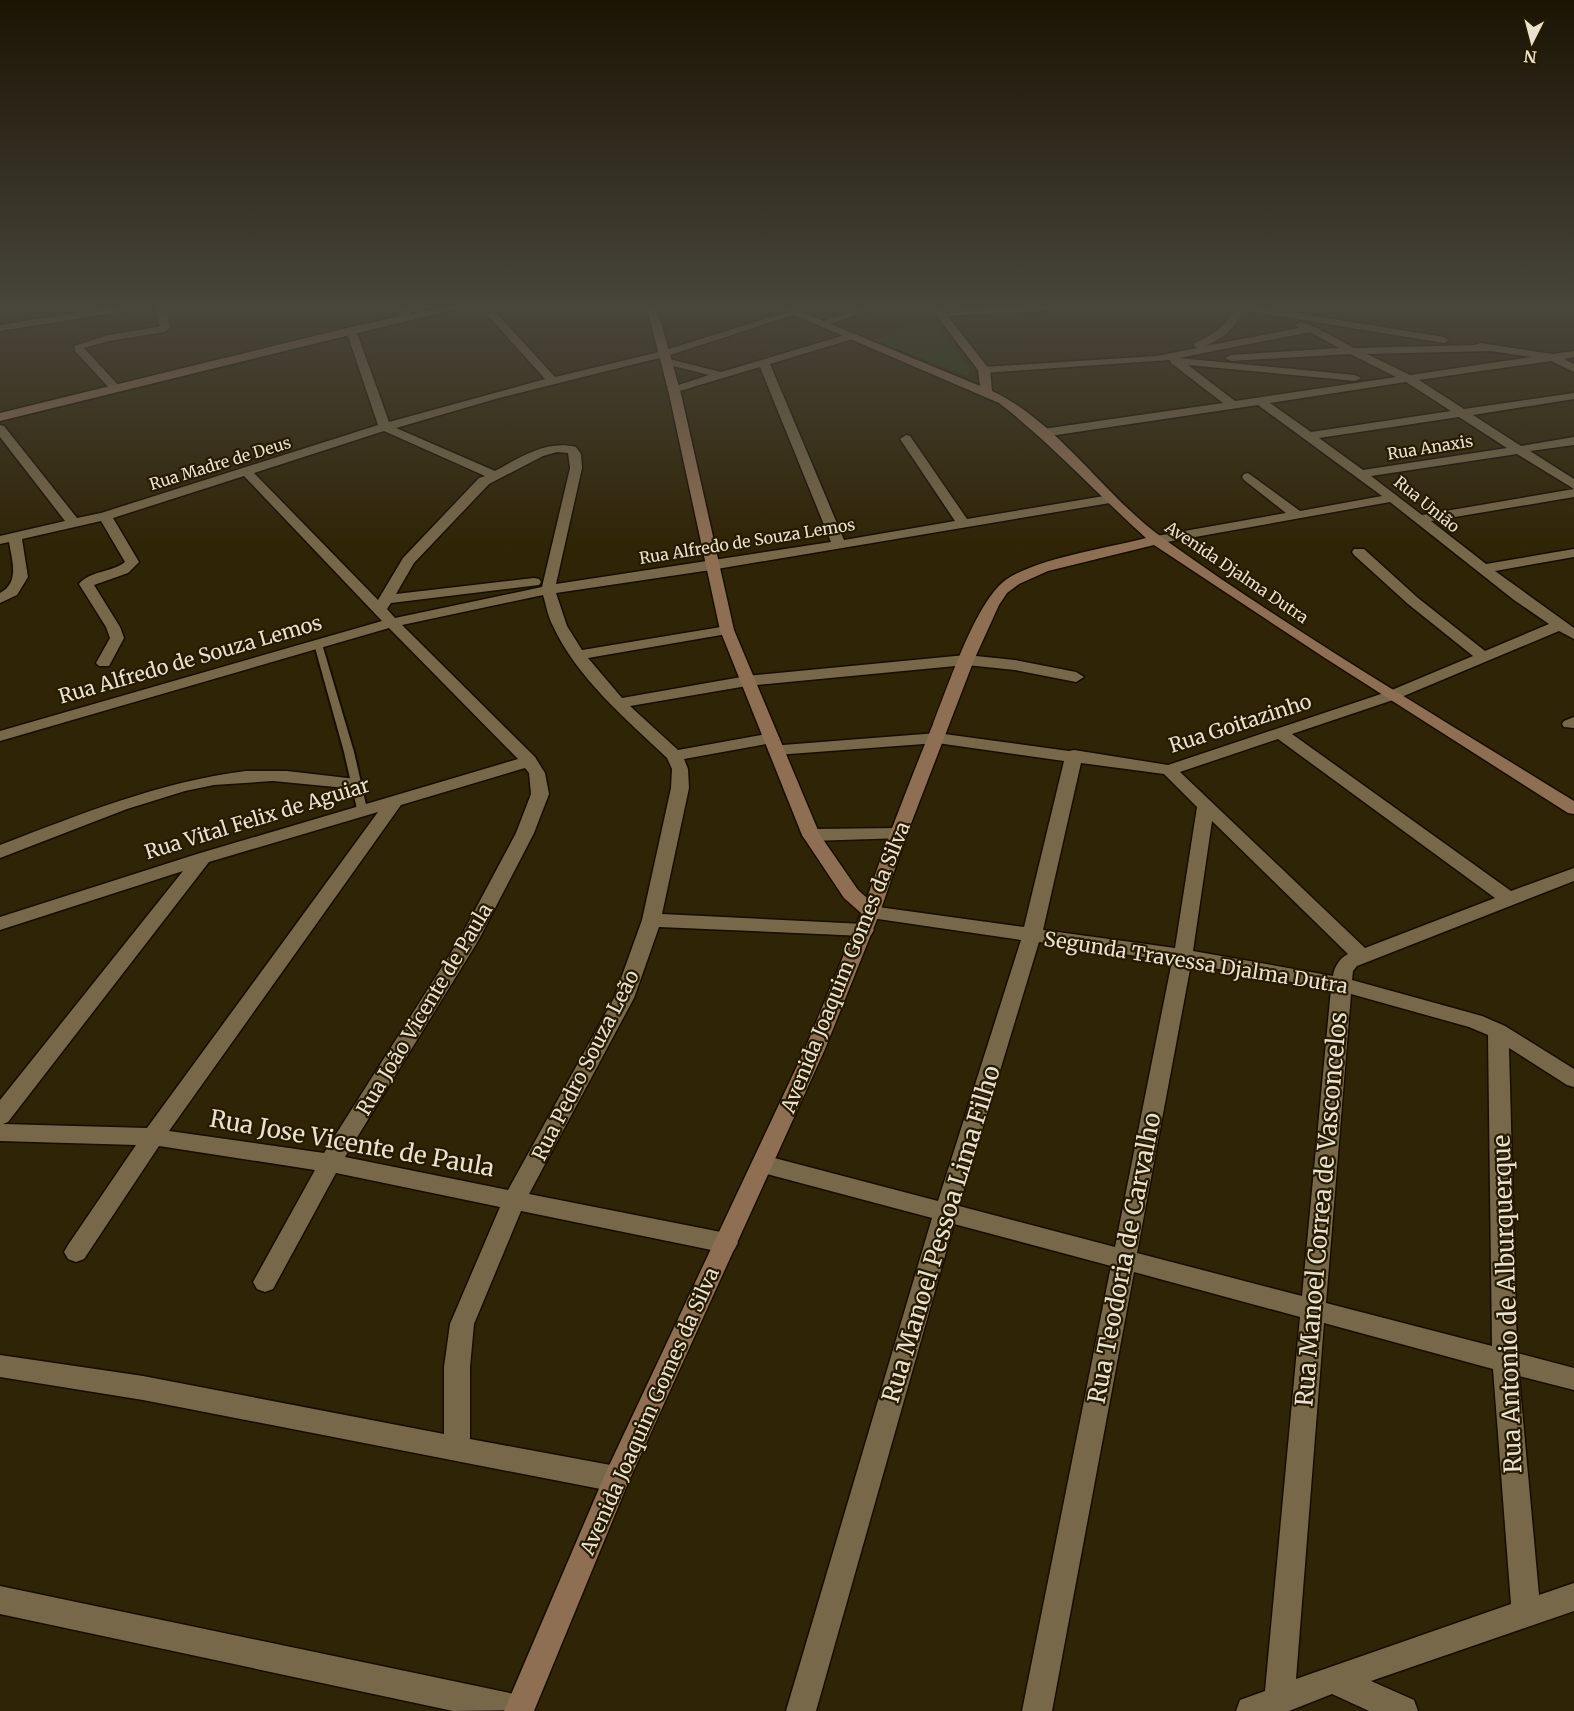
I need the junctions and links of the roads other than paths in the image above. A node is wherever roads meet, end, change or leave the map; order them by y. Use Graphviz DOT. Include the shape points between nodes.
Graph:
graph roads {
  1 [pos="116,388"];
  2 [pos="371,388"];
  3 [pos="528,388"];
  4 [pos="680,388"];
  5 [pos="774,388"];
  6 [pos="973,388"];
  7 [pos="986,388"];
  8 [pos="1211,388"];
  9 [pos="1342,388"];
  10 [pos="1423,388"];
  11 [pos="673,390"];
  12 [pos="986,393"];
  13 [pos="1574,396"];
  14 [pos="1259,400"];
  15 [pos="1232,404"];
  16 [pos="1463,412"];
  17 [pos="1,420"];
  18 [pos="385,427"];
  19 [pos="1043,433"];
  20 [pos="1308,436"];
  21 [pos="906,439"];
  22 [pos="1574,441"];
  23 [pos="1521,449"];
  24 [pos="247,472"];
  25 [pos="1361,474"];
  26 [pos="494,475"];
  27 [pos="1248,477"];
  28 [pos="1574,485"];
  29 [pos="1574,493"];
  30 [pos="1394,498"];
  31 [pos="1110,499"];
  32 [pos="1297,515"];
  33 [pos="105,516"];
  34 [pos="1420,519"];
  35 [pos="74,524"];
  36 [pos="964,524"];
  37 [pos="15,537"];
  38 [pos="0,540"];
  39 [pos="1156,540"];
  40 [pos="839,544"];
  41 [pos="1359,552"];
  42 [pos="1574,553"];
  43 [pos="711,566"];
  44 [pos="1483,569"];
  45 [pos="550,585"];
  46 [pos="0,599"];
  47 [pos="383,604"];
  48 [pos="391,622"];
  49 [pos="1558,626"];
  50 [pos="727,630"];
  51 [pos="1574,635"];
  52 [pos="318,644"];
  53 [pos="578,655"];
  54 [pos="1483,657"];
  55 [pos="966,660"];
  56 [pos="104,663"];
  57 [pos="1076,677"];
  58 [pos="747,681"];
  59 [pos="1393,695"];
  60 [pos="618,704"];
  61 [pos="1280,733"];
  62 [pos="0,735"];
  63 [pos="937,738"];
  64 [pos="774,744"];
  65 [pos="1074,755"];
  66 [pos="674,756"];
  67 [pos="529,761"];
  68 [pos="1169,770"];
  69 [pos="356,784"];
  70 [pos="396,799"];
  71 [pos="1206,804"];
  72 [pos="362,809"];
  73 [pos="1574,809"];
  74 [pos="898,834"];
  75 [pos="811,835"];
  76 [pos="0,852"];
  77 [pos="203,858"];
  78 [pos="1574,874"];
  79 [pos="1509,899"];
  80 [pos="651,920"];
  81 [pos="868,921"];
  82 [pos="0,924"];
  83 [pos="1032,935"];
  84 [pos="1183,956"];
  85 [pos="1362,956"];
  86 [pos="1340,984"];
  87 [pos="1498,1031"];
  88 [pos="1574,1079"];
  89 [pos="0,1116"];
  90 [pos="0,1132"];
  91 [pos="153,1137"];
  92 [pos="330,1163"];
  93 [pos="763,1164"];
  94 [pos="514,1200"];
  95 [pos="945,1214"];
  96 [pos="726,1242"];
  97 [pos="76,1252"];
  98 [pos="1123,1261"];
  99 [pos="265,1282"];
  100 [pos="1312,1310"];
  101 [pos="1505,1361"];
  102 [pos="0,1366"];
  103 [pos="1574,1379"];
  104 [pos="457,1448"];
  105 [pos="616,1479"];
  106 [pos="1573,1597"];
  107 [pos="0,1600"];
  108 [pos="1526,1613"];
  109 [pos="1333,1679"];
  110 [pos="1279,1699"];
  111 [pos="519,1710"];
  112 [pos="801,1711"];
  113 [pos="1037,1711"];
  114 [pos="1251,1711"];
  115 [pos="1403,1711"];
  1 -- 17 [label="street"];
  2 -- 18 [label="street"];
  3 -- 18 [label="street, Rua Madre de Deus"];
  4 -- 11 [label="street"];
  5 -- 40 [label="street"];
  6 -- 12 [label="street, Avenida Djalma Dutra"];
  7 -- 12 [label="street"];
  8 -- 15 [label="street"];
  9 -- 14 [label="street"];
  10 -- 16 [label="street"];
  11 -- 43 [label="street"];
  12 -- 19 [label="street, Avenida Djalma Dutra" via="1015,408"];
  13 -- 16 [label="street"];
  14 -- 15 [label="street"];
  14 -- 20 [label="street, Rua União"];
  15 -- 19 [label="street"];
  16 -- 20 [label="street"];
  16 -- 23 [label="street"];
  17 -- 35 [label="street"];
  18 -- 24 [label="street, Rua Madre de Deus"];
  18 -- 26 [label="street"];
  19 -- 31 [label="street, Avenida Djalma Dutra"];
  20 -- 25 [label="street, Rua União"];
  21 -- 36 [label="street"];
  22 -- 23 [label="street, Rua Anaxis"];
  23 -- 25 [label="street, Rua Anaxis"];
  23 -- 28 [label="street"];
  24 -- 33 [label="street, Rua Madre de Deus"];
  24 -- 47 [label="street" via="308,538"];
  25 -- 30 [label="street, Rua União"];
  26 -- 45 [label="street" via="538,453 561,448 575,454 576,468"];
  26 -- 47 [label="street" via="475,489 408,561"];
  27 -- 32 [label="street"];
  29 -- 34 [label="street"];
  30 -- 32 [label="street, Avenida Joaquim Gomes da Silva"];
  30 -- 34 [label="street, Rua União"];
  31 -- 36 [label="street, Rua Alfredo de Souza Lemos"];
  31 -- 39 [label="street, Avenida Djalma Dutra"];
  32 -- 39 [label="street, Avenida Joaquim Gomes da Silva"];
  33 -- 35 [label="street, Rua Madre de Deus"];
  33 -- 56 [label="street" via="132,562 126,568 91,579 86,585 117,638"];
  34 -- 44 [label="street, Rua União"];
  35 -- 37 [label="street, Rua Madre de Deus"];
  36 -- 40 [label="street, Rua Alfredo de Souza Lemos"];
  37 -- 38 [label="street, Rua Madre de Deus"];
  37 -- 46 [label="street" via="21,578 12,592"];
  39 -- 55 [label="street, Avenida Joaquim Gomes da Silva" via="1043,568 1014,581 992,605"];
  39 -- 59 [label="street, Avenida Djalma Dutra"];
  40 -- 43 [label="street, Rua Alfredo de Souza Lemos"];
  41 -- 54 [label="street"];
  42 -- 44 [label="street"];
  43 -- 45 [label="street, Rua Alfredo de Souza Lemos"];
  43 -- 50 [label="street"];
  44 -- 49 [label="street, Rua União"];
  45 -- 47 [label="street"];
  45 -- 48 [label="street, Rua Alfredo de Souza Lemos"];
  45 -- 53 [label="street" via="560,626"];
  47 -- 48 [label="street"];
  48 -- 52 [label="street, Rua Alfredo de Souza Lemos"];
  48 -- 67 [label="street"];
  49 -- 51 [label="street, Rua União"];
  49 -- 54 [label="street, Rua Goitazinho"];
  50 -- 53 [label="street"];
  50 -- 58 [label="street"];
  52 -- 62 [label="street, Rua Alfredo de Souza Lemos"];
  52 -- 69 [label="lane"];
  53 -- 60 [label="street"];
  54 -- 59 [label="street, Rua Goitazinho"];
  55 -- 57 [label="street"];
  55 -- 58 [label="street"];
  55 -- 63 [label="street, Avenida Joaquim Gomes da Silva"];
  58 -- 60 [label="street"];
  58 -- 64 [label="street"];
  59 -- 61 [label="street, Rua Goitazinho"];
  59 -- 73 [label="street, Avenida Djalma Dutra"];
  60 -- 66 [label="street"];
  61 -- 68 [label="street, Rua Goitazinho"];
  61 -- 79 [label="street"];
  63 -- 64 [label="street, Rua Goitazinho"];
  63 -- 65 [label="street, Rua Goitazinho"];
  63 -- 74 [label="street, Avenida Joaquim Gomes da Silva"];
  64 -- 66 [label="street, Rua Goitazinho"];
  64 -- 75 [label="street"];
  65 -- 68 [label="street, Rua Goitazinho"];
  65 -- 83 [label="street, Rua Manoel Pessoa Lima Filho"];
  66 -- 80 [label="street, Rua Pedro Souza Leão" via="680,769 680,788"];
  67 -- 70 [label="street, Rua Vital Felix de Aguiar"];
  67 -- 92 [label="street, Rua João Vicente de Paula" via="537,773 540,794 525,833 468,941"];
  68 -- 71 [label="street"];
  69 -- 72 [label="lane"];
  69 -- 76 [label="street" via="275,776 205,781 144,796"];
  70 -- 72 [label="street, Rua Vital Felix de Aguiar"];
  70 -- 91 [label="street"];
  71 -- 84 [label="street, Rua Teodoria de Carvalho"];
  71 -- 85 [label="street"];
  72 -- 77 [label="street, Rua Vital Felix de Aguiar"];
  74 -- 75 [label="street"];
  74 -- 81 [label="street, Avenida Joaquim Gomes da Silva"];
  75 -- 81 [label="street"];
  77 -- 82 [label="street, Rua Vital Felix de Aguiar"];
  77 -- 89 [label="street"];
  78 -- 79 [label="street, Rua Manoel Correa de Vasconcelos"];
  79 -- 85 [label="street, Rua Manoel Correa de Vasconcelos"];
  80 -- 81 [label="street, Segunda Travessa Djalma Dutra"];
  80 -- 94 [label="street, Rua Pedro Souza Leão" via="624,998"];
  81 -- 83 [label="street, Segunda Travessa Djalma Dutra"];
  81 -- 93 [label="street, Avenida Joaquim Gomes da Silva"];
  83 -- 84 [label="street, Segunda Travessa Djalma Dutra"];
  83 -- 95 [label="street, Rua Manoel Pessoa Lima Filho"];
  84 -- 86 [label="street, Segunda Travessa Djalma Dutra"];
  84 -- 98 [label="street, Rua Teodoria de Carvalho"];
  85 -- 86 [label="street, Rua Manoel Correa de Vasconcelos" via="1350,961"];
  86 -- 87 [label="street, Segunda Travessa Djalma Dutra" via="1442,1011"];
  86 -- 100 [label="street, Rua Manoel Correa de Vasconcelos"];
  87 -- 88 [label="street, Segunda Travessa Djalma Dutra"];
  87 -- 101 [label="street, Rua Antonio de Alburquerque"];
  90 -- 91 [label="street, Rua Jose Vicente de Paula"];
  91 -- 92 [label="street, Rua Jose Vicente de Paula"];
  91 -- 97 [label="street"];
  92 -- 94 [label="street, Rua Jose Vicente de Paula"];
  92 -- 99 [label="street, Rua João Vicente de Paula"];
  93 -- 95 [label="street"];
  93 -- 96 [label="street, Avenida Joaquim Gomes da Silva"];
  94 -- 96 [label="street, Rua Jose Vicente de Paula"];
  94 -- 104 [label="street, Rua Pedro Souza Leão" via="462,1324"];
  95 -- 98 [label="street"];
  95 -- 112 [label="street, Rua Manoel Pessoa Lima Filho"];
  96 -- 105 [label="street, Avenida Joaquim Gomes da Silva"];
  98 -- 100 [label="street"];
  98 -- 113 [label="street, Rua Teodoria de Carvalho"];
  100 -- 101 [label="street"];
  100 -- 110 [label="street, Rua Manoel Correa de Vasconcelos"];
  101 -- 103 [label="street"];
  101 -- 108 [label="street, Rua Antonio de Alburquerque"];
  102 -- 104 [label="street" via="143,1388"];
  104 -- 105 [label="street"];
  105 -- 111 [label="street, Avenida Joaquim Gomes da Silva"];
  106 -- 108 [label="street"];
  107 -- 111 [label="street"];
  108 -- 109 [label="street"];
  109 -- 110 [label="street"];
  109 -- 115 [label="street"];
  110 -- 114 [label="street"];
}
